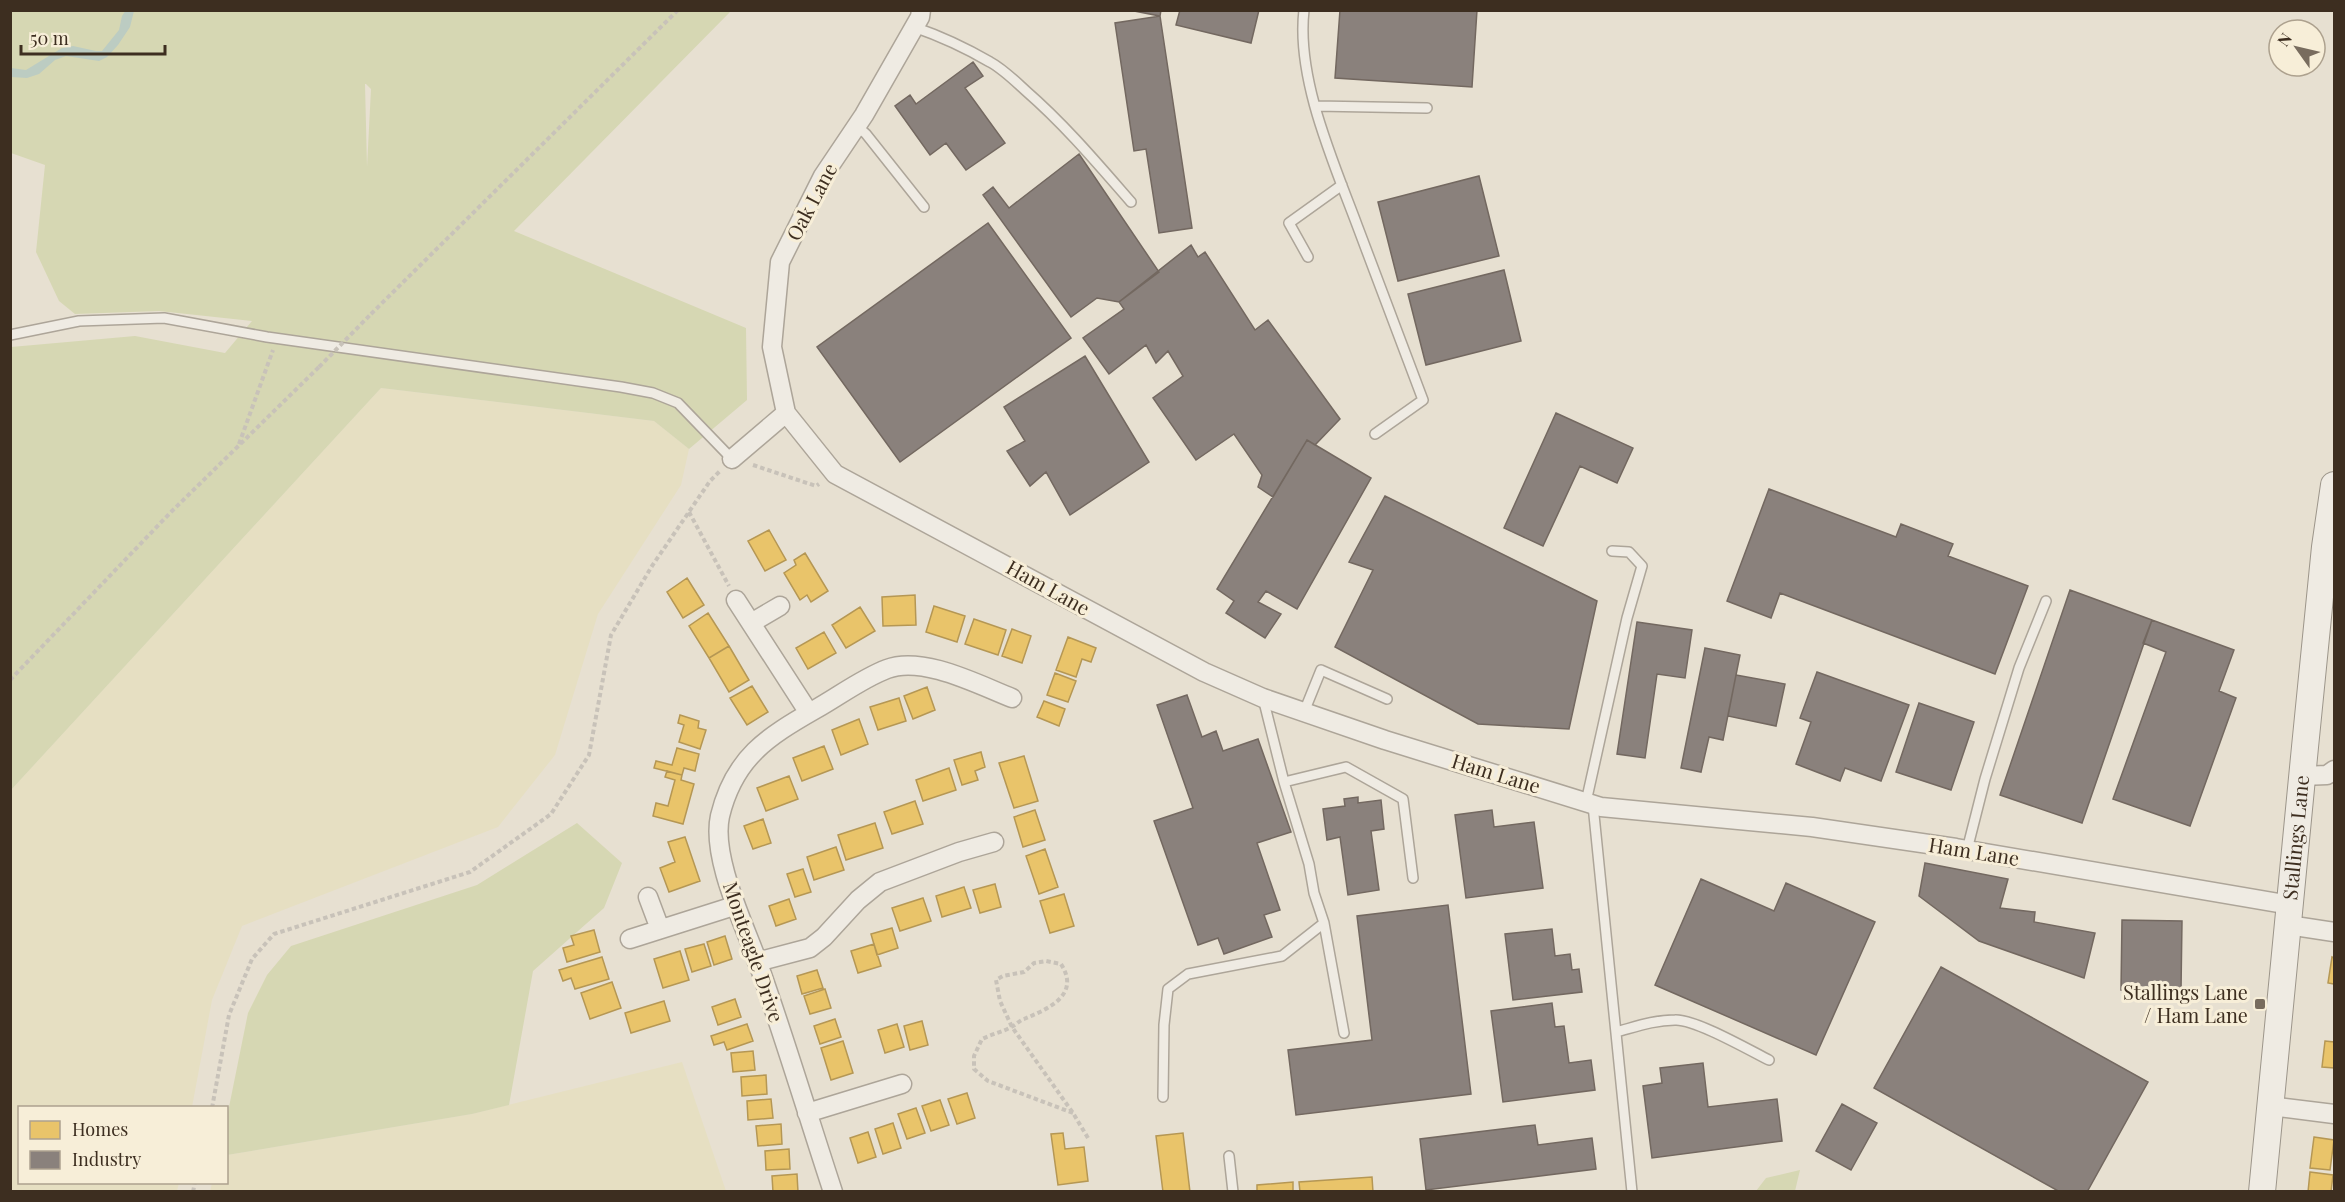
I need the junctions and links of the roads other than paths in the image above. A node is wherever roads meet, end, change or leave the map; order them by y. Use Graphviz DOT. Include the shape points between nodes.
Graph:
graph roads {
  1 [pos="1304,10"];
  2 [pos="917,19"];
  3 [pos="1316,106"];
  4 [pos="1427,108"];
  5 [pos="857,126"];
  6 [pos="1342,185"];
  7 [pos="1131,202"];
  8 [pos="924,207"];
  9 [pos="1308,256"];
  10 [pos="10,335"];
  11 [pos="786,413"];
  12 [pos="1375,434"];
  13 [pos="732,459"];
  14 [pos="2334,485"];
  15 [pos="1612,551"];
  16 [pos="736,600"];
  17 [pos="2046,601"];
  18 [pos="780,606"];
  19 [pos="751,623"];
  20 [pos="1012,698"];
  21 [pos="1263,698"];
  22 [pos="1387,699"];
  23 [pos="1304,712"];
  24 [pos="809,713"];
  25 [pos="2334,770"];
  26 [pos="2302,776"];
  27 [pos="1284,782"];
  28 [pos="1589,803"];
  29 [pos="994,842"];
  30 [pos="1967,850"];
  31 [pos="1413,878"];
  32 [pos="648,897"];
  33 [pos="734,906"];
  34 [pos="2289,915"];
  35 [pos="1324,923"];
  36 [pos="660,929"];
  37 [pos="2334,932"];
  38 [pos="630,939"];
  39 [pos="758,962"];
  40 [pos="1616,1032"];
  41 [pos="1344,1034"];
  42 [pos="1769,1060"];
  43 [pos="903,1084"];
  44 [pos="1163,1097"];
  45 [pos="2270,1106"];
  46 [pos="807,1113"];
  47 [pos="2334,1113"];
  48 [pos="1229,1156"];
  49 [pos="833,1191"];
  50 [pos="1233,1191"];
  51 [pos="1632,1191"];
  52 [pos="2262,1191"];
  1 -- 3 [label="lane" via="1301,32 1308,85"];
  2 -- 5 [label="street, Oak Lane"];
  2 -- 7 [label="lane" via="1014,80 1069,131"];
  3 -- 4 [label="lane"];
  3 -- 6 [label="lane"];
  5 -- 8 [label="lane"];
  5 -- 11 [label="street, Oak Lane" via="823,176 780,262 772,347"];
  6 -- 9 [label="lane" via="1289,223"];
  6 -- 12 [label="lane" via="1423,400"];
  10 -- 13 [label="lane" via="79,321 164,318 267,337 653,393 678,404"];
  11 -- 13 [label="street"];
  11 -- 21 [label="street, Ham Lane" via="835,474 1193,666"];
  14 -- 26 [label="main road, Stallings Lane"];
  15 -- 28 [label="lane" via="1629,552 1642,566 1627,618"];
  16 -- 19 [label="street"];
  17 -- 30 [label="lane" via="2019,668"];
  18 -- 19 [label="street"];
  19 -- 24 [label="street"];
  20 -- 24 [label="street, Monteagle Drive" via="931,668 910,665 888,668"];
  21 -- 23 [label="street, Ham Lane"];
  21 -- 27 [label="lane"];
  22 -- 23 [label="lane" via="1321,670"];
  23 -- 28 [label="street, Ham Lane"];
  24 -- 33 [label="street, Monteagle Drive" via="754,749 730,787 720,818 719,840"];
  25 -- 26 [label="street" via="2327,775"];
  26 -- 34 [label="main road, Stallings Lane"];
  27 -- 31 [label="lane" via="1346,767 1403,799"];
  27 -- 35 [label="lane"];
  28 -- 30 [label="street, Ham Lane" via="1812,827"];
  28 -- 40 [label="lane"];
  29 -- 39 [label="street" via="880,882 810,948"];
  30 -- 34 [label="street, Ham Lane"];
  32 -- 36 [label="street"];
  33 -- 36 [label="street"];
  33 -- 39 [label="street, Monteagle Drive"];
  34 -- 37 [label="street, Ham Lane"];
  34 -- 45 [label="main road, Stallings Lane"];
  35 -- 41 [label="lane"];
  35 -- 44 [label="lane" via="1282,956 1188,974 1168,989"];
  36 -- 38 [label="street"];
  39 -- 46 [label="street, Monteagle Drive"];
  40 -- 42 [label="lane" via="1678,1019"];
  40 -- 51 [label="lane"];
  43 -- 46 [label="street"];
  45 -- 47 [label="street"];
  45 -- 52 [label="main road, Stallings Lane"];
  46 -- 49 [label="street, Monteagle Drive"];
  48 -- 50 [label="lane"];
}
